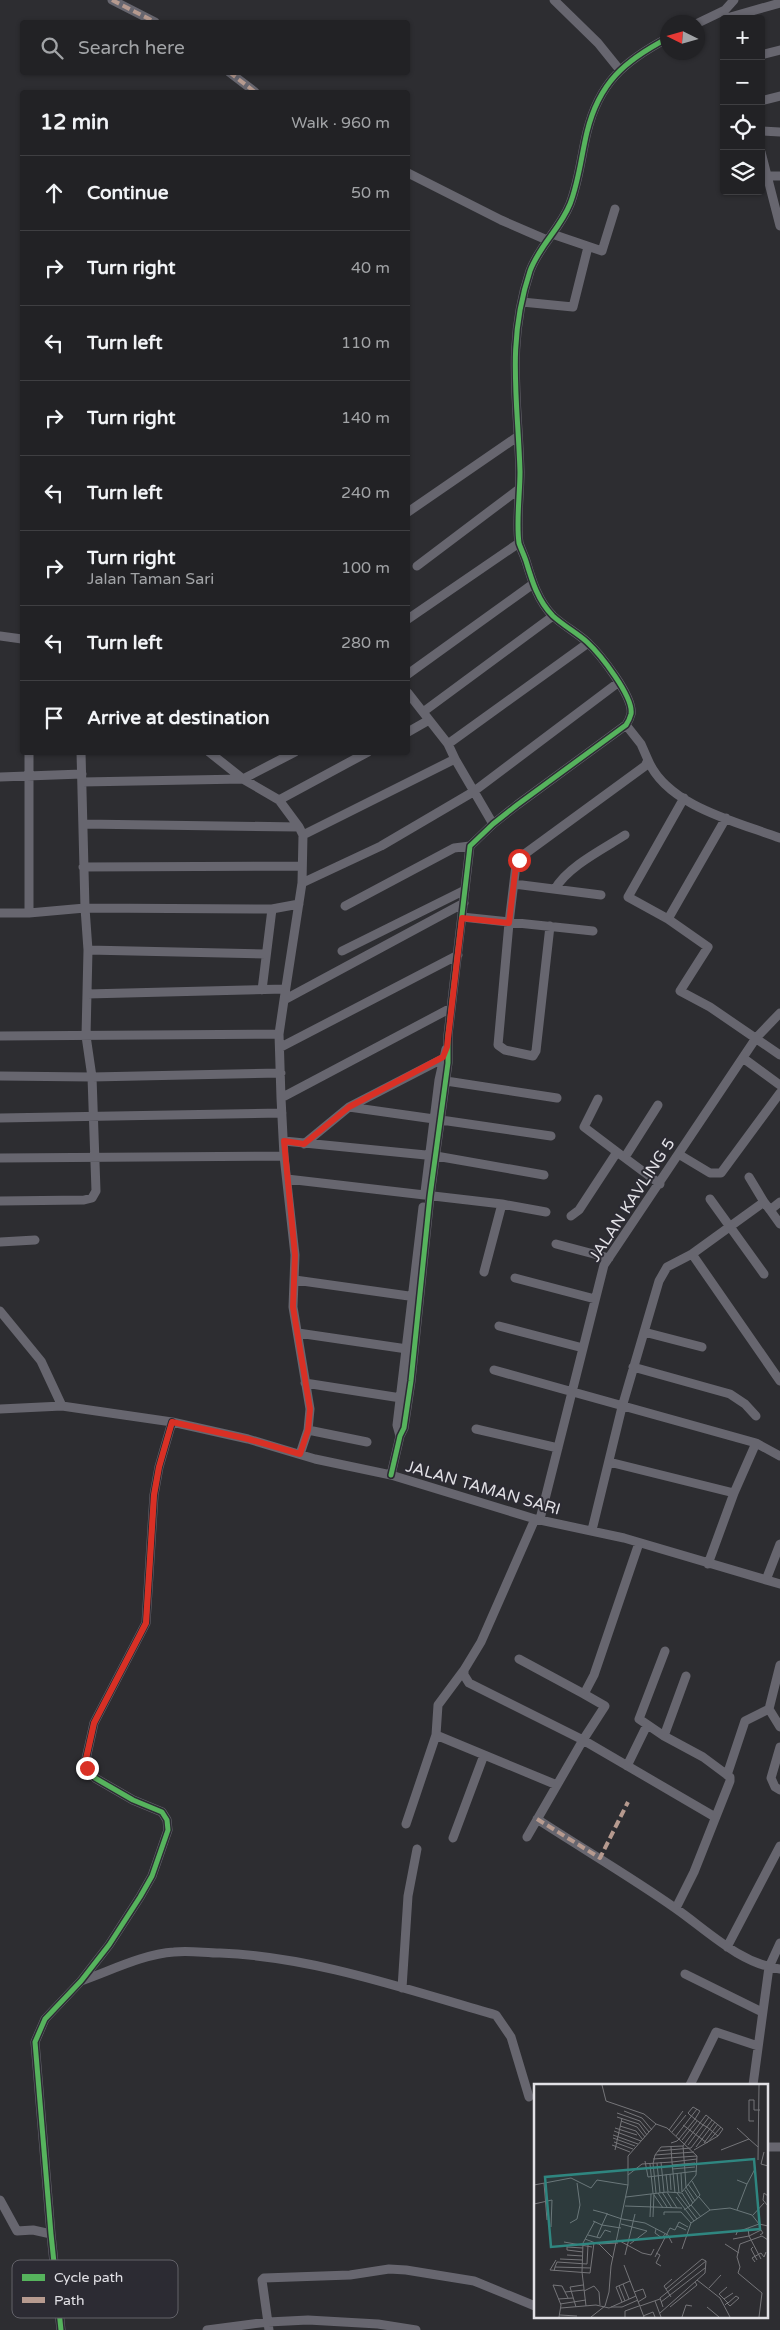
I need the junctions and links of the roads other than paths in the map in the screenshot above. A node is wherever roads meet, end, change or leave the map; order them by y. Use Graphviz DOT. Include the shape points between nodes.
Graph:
graph roads {
  1 [pos="112,0"];
  2 [pos="554,0"];
  3 [pos="734,0"];
  4 [pos="780,3"];
  5 [pos="726,15"];
  6 [pos="730,15"];
  7 [pos="720,18"];
  8 [pos="150,20"];
  9 [pos="705,21"];
  10 [pos="660,43"];
  11 [pos="780,50"];
  12 [pos="765,54"];
  13 [pos="620,69"];
  14 [pos="233,75"];
  15 [pos="252,90"];
  16 [pos="780,96"];
  17 [pos="765,100"];
  18 [pos="765,131"];
  19 [pos="780,132"];
  20 [pos="765,166"];
  21 [pos="410,174"];
  22 [pos="768,176"];
  23 [pos="780,176"];
  24 [pos="615,209"];
  25 [pos="780,223"];
  26 [pos="550,237"];
  27 [pos="588,247"];
  28 [pos="522,302"];
  29 [pos="517,437"];
  30 [pos="520,489"];
  31 [pos="410,511"];
  32 [pos="519,543"];
  33 [pos="417,566"];
  34 [pos="533,584"];
  35 [pos="553,616"];
  36 [pos="410,619"];
  37 [pos="0,636"];
  38 [pos="20,640"];
  39 [pos="588,643"];
  40 [pos="410,673"];
  41 [pos="619,682"];
  42 [pos="410,696"];
  43 [pos="423,712"];
  44 [pos="429,720"];
  45 [pos="626,725"];
  46 [pos="410,731"];
  47 [pos="448,744"];
  48 [pos="29,755"];
  49 [pos="81,755"];
  50 [pos="214,755"];
  51 [pos="288,755"];
  52 [pos="362,755"];
  53 [pos="455,759"];
  54 [pos="648,760"];
  55 [pos="0,777"];
  56 [pos="29,777"];
  57 [pos="82,778"];
  58 [pos="243,778"];
  59 [pos="473,792"];
  60 [pos="684,798"];
  61 [pos="280,800"];
  62 [pos="726,818"];
  63 [pos="83,824"];
  64 [pos="493,824"];
  65 [pos="301,831"];
  66 [pos="625,835"];
  67 [pos="780,838"];
  68 [pos="470,846"];
  69 [pos="302,866"];
  70 [pos="83,867"];
  71 [pos="302,883"];
  72 [pos="514,884"];
  73 [pos="556,889"];
  74 [pos="465,890"];
  75 [pos="601,895"];
  76 [pos="464,903"];
  77 [pos="299,904"];
  78 [pos="345,906"];
  79 [pos="85,908"];
  80 [pos="272,909"];
  81 [pos="0,913"];
  82 [pos="29,913"];
  83 [pos="462,918"];
  84 [pos="668,919"];
  85 [pos="509,923"];
  86 [pos="550,926"];
  87 [pos="593,931"];
  88 [pos="88,950"];
  89 [pos="342,951"];
  90 [pos="266,954"];
  91 [pos="458,955"];
  92 [pos="285,989"];
  93 [pos="262,990"];
  94 [pos="87,994"];
  95 [pos="284,1000"];
  96 [pos="451,1008"];
  97 [pos="780,1013"];
  98 [pos="279,1034"];
  99 [pos="759,1034"];
  100 [pos="0,1036"];
  101 [pos="86,1036"];
  102 [pos="281,1047"];
  103 [pos="780,1055"];
  104 [pos="446,1057"];
  105 [pos="743,1058"];
  106 [pos="281,1073"];
  107 [pos="0,1076"];
  108 [pos="92,1077"];
  109 [pos="446,1081"];
  110 [pos="780,1085"];
  111 [pos="780,1093"];
  112 [pos="281,1098"];
  113 [pos="557,1098"];
  114 [pos="598,1099"];
  115 [pos="658,1105"];
  116 [pos="349,1107"];
  117 [pos="282,1113"];
  118 [pos="94,1117"];
  119 [pos="0,1118"];
  120 [pos="437,1119"];
  121 [pos="551,1136"];
  122 [pos="284,1141"];
  123 [pos="304,1144"];
  124 [pos="617,1152"];
  125 [pos="680,1154"];
  126 [pos="284,1156"];
  127 [pos="432,1156"];
  128 [pos="625,1157"];
  129 [pos="0,1158"];
  130 [pos="95,1158"];
  131 [pos="544,1175"];
  132 [pos="749,1177"];
  133 [pos="287,1179"];
  134 [pos="660,1184"];
  135 [pos="427,1196"];
  136 [pos="710,1199"];
  137 [pos="0,1201"];
  138 [pos="764,1202"];
  139 [pos="780,1202"];
  140 [pos="502,1204"];
  141 [pos="770,1210"];
  142 [pos="546,1212"];
  143 [pos="571,1216"];
  144 [pos="780,1224"];
  145 [pos="730,1228"];
  146 [pos="35,1240"];
  147 [pos="0,1242"];
  148 [pos="556,1244"];
  149 [pos="692,1254"];
  150 [pos="609,1258"];
  151 [pos="484,1272"];
  152 [pos="764,1274"];
  153 [pos="515,1278"];
  154 [pos="295,1280"];
  155 [pos="416,1297"];
  156 [pos="595,1299"];
  157 [pos="0,1311"];
  158 [pos="414,1326"];
  159 [pos="500,1326"];
  160 [pos="644,1332"];
  161 [pos="298,1333"];
  162 [pos="583,1348"];
  163 [pos="702,1348"];
  164 [pos="407,1349"];
  165 [pos="633,1367"];
  166 [pos="494,1370"];
  167 [pos="407,1380"];
  168 [pos="780,1381"];
  169 [pos="305,1383"];
  170 [pos="572,1393"];
  171 [pos="401,1398"];
  172 [pos="62,1406"];
  173 [pos="622,1407"];
  174 [pos="0,1409"];
  175 [pos="756,1416"];
  176 [pos="172,1422"];
  177 [pos="476,1429"];
  178 [pos="308,1430"];
  179 [pos="400,1436"];
  180 [pos="367,1442"];
  181 [pos="756,1443"];
  182 [pos="558,1448"];
  183 [pos="300,1454"];
  184 [pos="780,1456"];
  185 [pos="609,1462"];
  186 [pos="391,1475"];
  187 [pos="734,1493"];
  188 [pos="538,1519"];
  189 [pos="592,1530"];
  190 [pos="639,1542"];
  191 [pos="780,1544"];
  192 [pos="708,1564"];
  193 [pos="766,1580"];
  194 [pos="780,1584"];
  195 [pos="665,1651"];
  196 [pos="520,1659"];
  197 [pos="780,1665"];
  198 [pos="464,1670"];
  199 [pos="686,1676"];
  200 [pos="584,1694"];
  201 [pos="769,1709"];
  202 [pos="647,1725"];
  203 [pos="780,1727"];
  204 [pos="436,1736"];
  205 [pos="664,1736"];
  206 [pos="583,1740"];
  207 [pos="780,1747"];
  208 [pos="484,1755"];
  209 [pos="627,1766"];
  210 [pos="727,1775"];
  211 [pos="557,1785"];
  212 [pos="780,1790"];
  213 [pos="715,1817"];
  214 [pos="537,1819"];
  215 [pos="406,1824"];
  216 [pos="527,1837"];
  217 [pos="453,1838"];
  218 [pos="780,1846"];
  219 [pos="417,1849"];
  220 [pos="778,1856"];
  221 [pos="676,1908"];
  222 [pos="780,1943"];
  223 [pos="727,1948"];
  224 [pos="769,1967"];
  225 [pos="780,1969"];
  226 [pos="685,1974"];
  227 [pos="80,1981"];
  228 [pos="402,1988"];
  229 [pos="762,2012"];
  230 [pos="758,2046"];
  231 [pos="690,2084"];
  232 [pos="753,2084"];
  233 [pos="529,2097"];
  234 [pos="769,2147"];
  235 [pos="780,2147"];
  236 [pos="0,2200"];
  237 [pos="50,2234"];
  238 [pos="53,2260"];
  239 [pos="534,2306"];
  240 [pos="268,2326"];
  241 [pos="207,2330"];
  242 [pos="416,2330"];
  1 -- 8 [label="street"];
  2 -- 13 [label="street"];
  3 -- 5 [label="street"];
  4 -- 6 [label="street"];
  7 -- 9 [label="street"];
  10 -- 13 [label="street"];
  11 -- 12 [label="street"];
  13 -- 26 [label="street" via="602,94 591,121 579,178 569,206"];
  14 -- 15 [label="street"];
  16 -- 17 [label="street"];
  18 -- 19 [label="street"];
  20 -- 22 [label="street"];
  21 -- 26 [label="street" via="501,220"];
  22 -- 23 [label="street"];
  22 -- 25 [label="street"];
  24 -- 27 [label="street" via="602,251"];
  26 -- 27 [label="street"];
  26 -- 28 [label="street" via="530,270"];
  27 -- 28 [label="street" via="573,307"];
  28 -- 29 [label="street" via="514,347"];
  29 -- 30 [label="street"];
  29 -- 31 [label="street"];
  30 -- 32 [label="street"];
  30 -- 33 [label="street"];
  32 -- 34 [label="street"];
  32 -- 36 [label="street"];
  34 -- 35 [label="street"];
  34 -- 40 [label="street"];
  35 -- 39 [label="street"];
  35 -- 43 [label="street"];
  37 -- 38 [label="street"];
  39 -- 41 [label="street"];
  39 -- 47 [label="street"];
  41 -- 45 [label="street" via="629,699 631,714"];
  41 -- 59 [label="street"];
  42 -- 43 [label="street"];
  43 -- 44 [label="street"];
  44 -- 46 [label="street"];
  44 -- 47 [label="street"];
  45 -- 54 [label="street" via="641,744"];
  45 -- 64 [label="street"];
  47 -- 53 [label="street"];
  48 -- 56 [label="street"];
  49 -- 57 [label="street"];
  50 -- 58 [label="street"];
  51 -- 58 [label="street"];
  52 -- 61 [label="street"];
  53 -- 59 [label="street"];
  53 -- 65 [label="street"];
  54 -- 60 [label="street" via="652,772"];
  54 -- 72 [label="street" via="641,770 519,860"];
  55 -- 56 [label="street"];
  56 -- 57 [label="street"];
  56 -- 82 [label="street"];
  57 -- 58 [label="street"];
  57 -- 63 [label="street"];
  58 -- 61 [label="street"];
  59 -- 64 [label="street"];
  59 -- 71 [label="street" via="381,846"];
  60 -- 62 [label="street" via="695,807"];
  60 -- 84 [label="street" via="628,896"];
  61 -- 65 [label="street"];
  62 -- 67 [label="street"];
  62 -- 84 [label="street"];
  63 -- 65 [label="street"];
  63 -- 70 [label="street"];
  64 -- 68 [label="street"];
  65 -- 69 [label="street"];
  66 -- 73 [label="street" via="573,869 562,878"];
  68 -- 74 [label="street"];
  68 -- 78 [label="street" via="454,848"];
  69 -- 70 [label="street"];
  69 -- 71 [label="street"];
  70 -- 79 [label="street"];
  71 -- 77 [label="street"];
  72 -- 73 [label="street"];
  72 -- 85 [label="street"];
  73 -- 75 [label="street"];
  74 -- 76 [label="street"];
  74 -- 89 [label="street"];
  76 -- 83 [label="street"];
  76 -- 95 [label="street"];
  77 -- 80 [label="street"];
  77 -- 92 [label="street"];
  79 -- 80 [label="street"];
  79 -- 82 [label="street"];
  79 -- 88 [label="street"];
  80 -- 90 [label="street"];
  81 -- 82 [label="street"];
  83 -- 85 [label="street"];
  83 -- 91 [label="street"];
  84 -- 99 [label="street" via="708,947 680,991"];
  85 -- 86 [label="street"];
  85 -- 86 [label="street" via="498,1045 502,1049 533,1056"];
  86 -- 87 [label="street"];
  88 -- 90 [label="street"];
  88 -- 94 [label="street"];
  90 -- 93 [label="street"];
  91 -- 96 [label="street"];
  91 -- 102 [label="street"];
  92 -- 93 [label="street"];
  92 -- 95 [label="street"];
  93 -- 94 [label="street"];
  94 -- 101 [label="street"];
  95 -- 98 [label="street"];
  96 -- 104 [label="street"];
  96 -- 112 [label="street"];
  97 -- 99 [label="street, JALAN KAVLING 5"];
  98 -- 101 [label="street"];
  98 -- 102 [label="street"];
  99 -- 103 [label="street"];
  99 -- 105 [label="street, JALAN KAVLING 5"];
  100 -- 101 [label="street"];
  101 -- 108 [label="street"];
  102 -- 106 [label="street"];
  104 -- 109 [label="street"];
  104 -- 116 [label="street"];
  104 -- 120 [label="street"];
  105 -- 110 [label="street"];
  105 -- 125 [label="street, JALAN KAVLING 5"];
  106 -- 108 [label="street"];
  106 -- 112 [label="street"];
  107 -- 108 [label="street"];
  108 -- 118 [label="street"];
  109 -- 113 [label="street"];
  109 -- 120 [label="street"];
  111 -- 125 [label="street" via="721,1173 710,1173"];
  112 -- 117 [label="street"];
  114 -- 124 [label="street" via="584,1127"];
  115 -- 128 [label="street"];
  116 -- 120 [label="street"];
  116 -- 123 [label="street"];
  117 -- 118 [label="street"];
  117 -- 122 [label="street"];
  118 -- 119 [label="street"];
  118 -- 130 [label="street"];
  120 -- 121 [label="street"];
  120 -- 127 [label="street"];
  122 -- 123 [label="street"];
  122 -- 126 [label="street"];
  123 -- 127 [label="street"];
  124 -- 128 [label="street"];
  124 -- 143 [label="street" via="579,1210"];
  125 -- 134 [label="street, JALAN KAVLING 5"];
  126 -- 130 [label="street"];
  126 -- 133 [label="street"];
  127 -- 131 [label="street"];
  127 -- 135 [label="street"];
  128 -- 134 [label="street"];
  129 -- 130 [label="street"];
  130 -- 137 [label="street" via="96,1191 92,1198"];
  132 -- 138 [label="street"];
  133 -- 135 [label="street"];
  133 -- 154 [label="street"];
  134 -- 150 [label="street, JALAN KAVLING 5"];
  135 -- 140 [label="street"];
  135 -- 155 [label="street"];
  136 -- 145 [label="street"];
  138 -- 141 [label="street"];
  138 -- 145 [label="street"];
  139 -- 141 [label="street"];
  140 -- 142 [label="street"];
  140 -- 151 [label="street"];
  141 -- 144 [label="street"];
  145 -- 149 [label="street"];
  145 -- 152 [label="street"];
  146 -- 147 [label="street"];
  148 -- 150 [label="street"];
  149 -- 160 [label="street" via="667,1267 658,1281"];
  149 -- 168 [label="street"];
  150 -- 156 [label="street, JALAN KAVLING 5"];
  153 -- 156 [label="street"];
  154 -- 155 [label="street"];
  154 -- 161 [label="street" via="293,1307"];
  155 -- 158 [label="street"];
  156 -- 162 [label="street, JALAN KAVLING 5"];
  157 -- 172 [label="street" via="41,1361"];
  158 -- 164 [label="street"];
  158 -- 167 [label="street"];
  159 -- 162 [label="street"];
  160 -- 163 [label="street"];
  160 -- 165 [label="street"];
  161 -- 164 [label="street"];
  161 -- 169 [label="street"];
  162 -- 170 [label="street, JALAN KAVLING 5"];
  164 -- 167 [label="street"];
  165 -- 173 [label="street"];
  165 -- 175 [label="street" via="730,1394"];
  166 -- 170 [label="street"];
  167 -- 171 [label="street"];
  167 -- 179 [label="street" via="404,1428"];
  169 -- 171 [label="street"];
  169 -- 178 [label="street" via="310,1409"];
  170 -- 173 [label="street"];
  170 -- 182 [label="street, JALAN KAVLING 5"];
  171 -- 179 [label="street"];
  172 -- 174 [label="street, JALAN TAMAN SARI"];
  172 -- 176 [label="street, JALAN TAMAN SARI"];
  173 -- 181 [label="street"];
  173 -- 185 [label="street"];
  176 -- 183 [label="street, JALAN TAMAN SARI"];
  176 -- 227 [label="street" via="154,1495 146,1623 94,1723 86,1759 87,1768 95,1778 162,1812 168,1830 152,1876 140,1897 109,1945"];
  177 -- 182 [label="street"];
  178 -- 180 [label="street"];
  178 -- 183 [label="street"];
  179 -- 186 [label="street"];
  181 -- 184 [label="street"];
  181 -- 187 [label="street"];
  182 -- 188 [label="street, JALAN KAVLING 5"];
  183 -- 186 [label="street, JALAN TAMAN SARI"];
  185 -- 187 [label="street"];
  185 -- 189 [label="street"];
  186 -- 188 [label="street, JALAN TAMAN SARI"];
  187 -- 192 [label="street"];
  188 -- 189 [label="street, JALAN TAMAN SARI"];
  188 -- 198 [label="street, JALAN KAVLING 5" via="481,1642"];
  189 -- 190 [label="street, JALAN TAMAN SARI"];
  190 -- 192 [label="street, JALAN TAMAN SARI"];
  190 -- 200 [label="street" via="594,1675"];
  191 -- 193 [label="street"];
  192 -- 193 [label="street, JALAN TAMAN SARI"];
  193 -- 194 [label="street, JALAN TAMAN SARI"];
  195 -- 202 [label="street" via="639,1719"];
  196 -- 200 [label="street"];
  197 -- 201 [label="street"];
  198 -- 204 [label="street, JALAN KAVLING 5" via="438,1705"];
  198 -- 206 [label="street" via="469,1683"];
  199 -- 205 [label="street"];
  200 -- 206 [label="street" via="604,1706"];
  201 -- 203 [label="street"];
  201 -- 210 [label="street" via="745,1720"];
  202 -- 205 [label="street"];
  202 -- 209 [label="street"];
  204 -- 208 [label="street"];
  204 -- 215 [label="street, JALAN KAVLING 5"];
  205 -- 210 [label="street" via="703,1757"];
  206 -- 209 [label="street"];
  206 -- 211 [label="street"];
  207 -- 212 [label="street" via="771,1778"];
  208 -- 211 [label="street"];
  208 -- 217 [label="street"];
  209 -- 213 [label="street"];
  210 -- 213 [label="street" via="730,1781"];
  211 -- 214 [label="street"];
  213 -- 221 [label="street"];
  214 -- 216 [label="street"];
  214 -- 221 [label="street"];
  218 -- 220 [label="street"];
  219 -- 228 [label="street" via="408,1896"];
  220 -- 223 [label="street"];
  221 -- 223 [label="street"];
  222 -- 224 [label="street"];
  223 -- 224 [label="street"];
  224 -- 225 [label="street"];
  224 -- 229 [label="street"];
  226 -- 229 [label="street"];
  227 -- 228 [label="street" via="175,1951 244,1954 298,1961"];
  227 -- 237 [label="street" via="45,2019 35,2042"];
  228 -- 233 [label="street" via="496,2015 511,2037"];
  229 -- 230 [label="street"];
  230 -- 231 [label="street" via="716,2032"];
  230 -- 232 [label="street"];
  234 -- 235 [label="street"];
  236 -- 237 [label="street" via="17,2231"];
  237 -- 238 [label="street"];
  239 -- 240 [label="street" via="474,2282 389,2269 264,2278"];
  240 -- 241 [label="street"];
  240 -- 242 [label="street" via="308,2320"];
}
